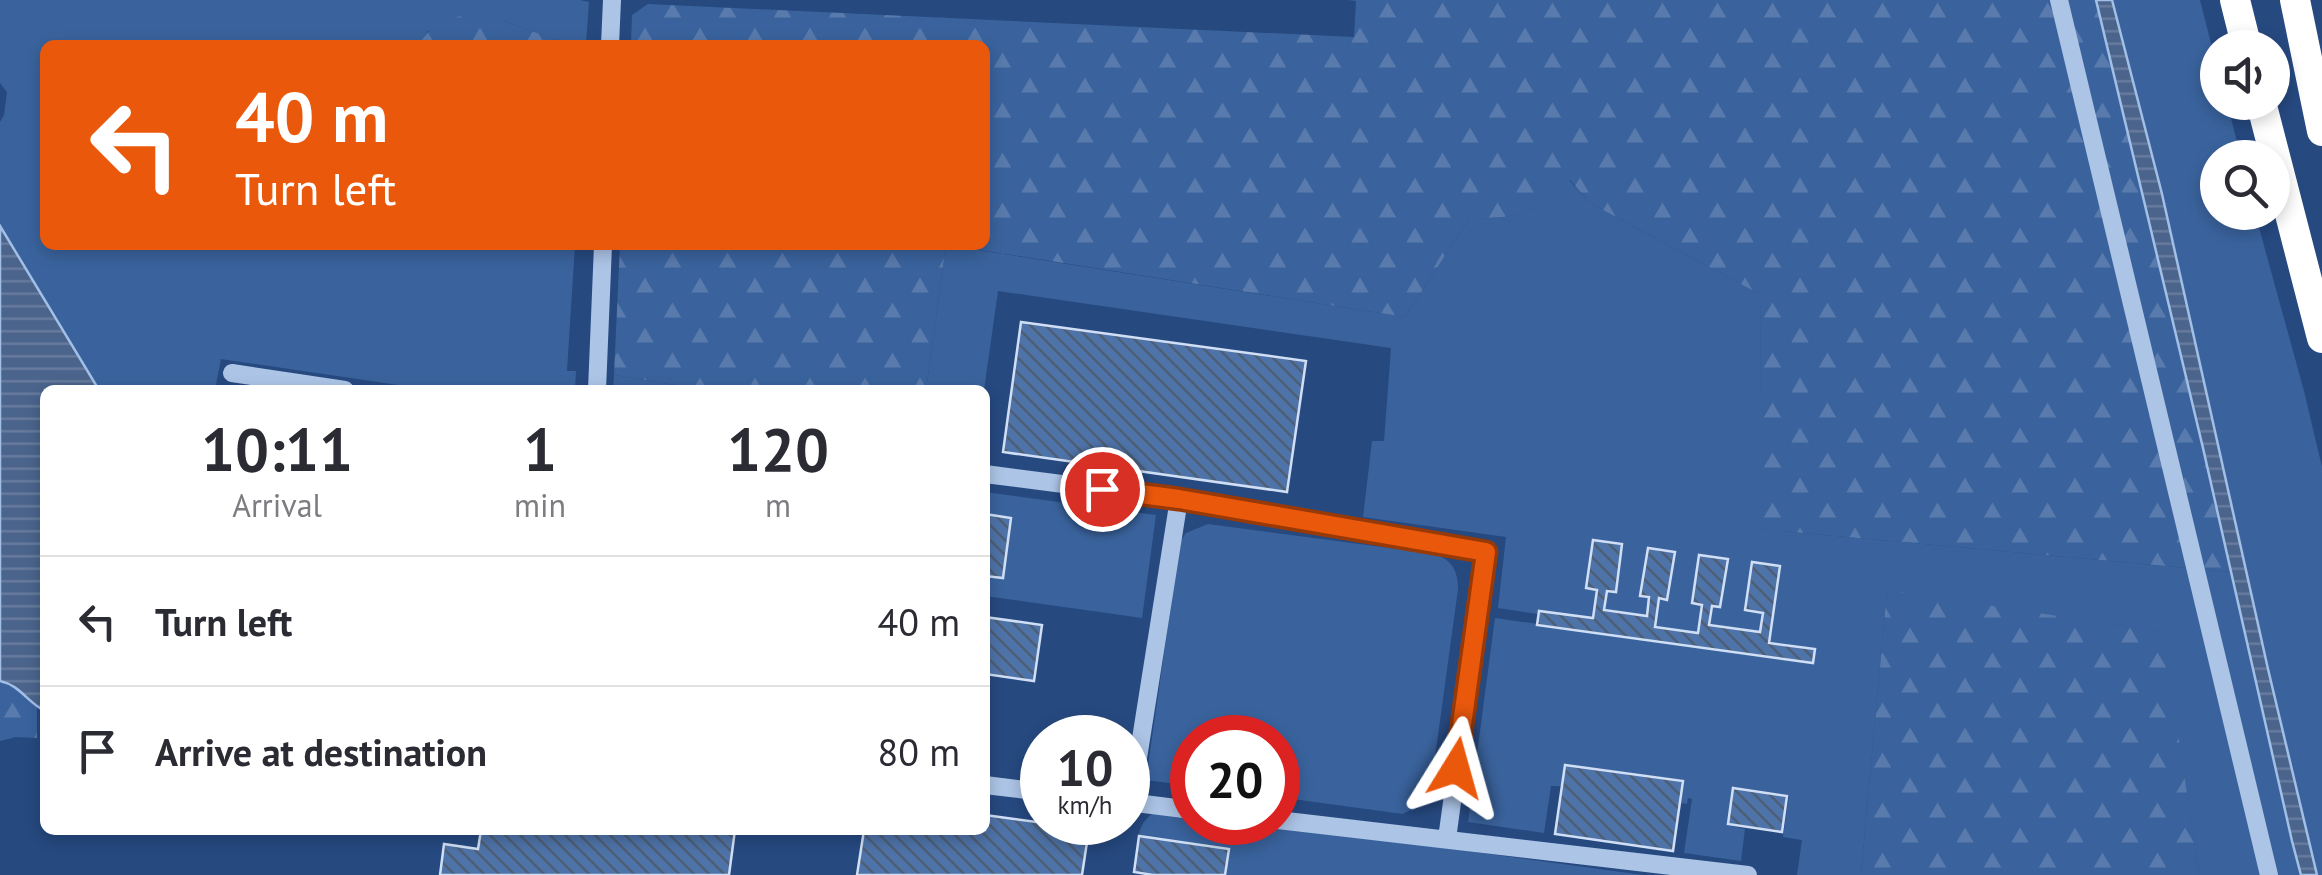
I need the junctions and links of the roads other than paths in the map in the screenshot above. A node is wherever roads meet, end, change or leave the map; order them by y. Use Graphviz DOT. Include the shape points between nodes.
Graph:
graph roads {
  1 [pos="612,0"];
  2 [pos="2059,0"];
  3 [pos="2234,0"];
  4 [pos="2295,0"];
  5 [pos="2242,30"];
  6 [pos="610,40"];
  7 [pos="2266,120"];
  8 [pos="2322,131"];
  9 [pos="602,250"];
  10 [pos="2322,338"];
  11 [pos="232,372"];
  12 [pos="314,385"];
  13 [pos="597,385"];
  14 [pos="990,475"];
  15 [pos="1179,499"];
  16 [pos="1143,715"];
  17 [pos="990,786"];
  18 [pos="1020,789"];
  19 [pos="1300,823"];
  20 [pos="1446,840"];
  21 [pos="1748,875"];
  22 [pos="2269,875"];
  1 -- 6 [label="lane"];
  2 -- 22 [label="lane"];
  3 -- 5 [label="highway"];
  4 -- 8 [label="highway"];
  7 -- 10 [label="highway"];
  9 -- 13 [label="lane"];
  11 -- 12 [label="lane"];
  14 -- 15 [label="lane"];
  15 -- 16 [label="lane"];
  15 -- 20 [label="lane" via="1486,552"];
  17 -- 18 [label="lane"];
  19 -- 20 [label="lane"];
  20 -- 21 [label="lane"];
}
